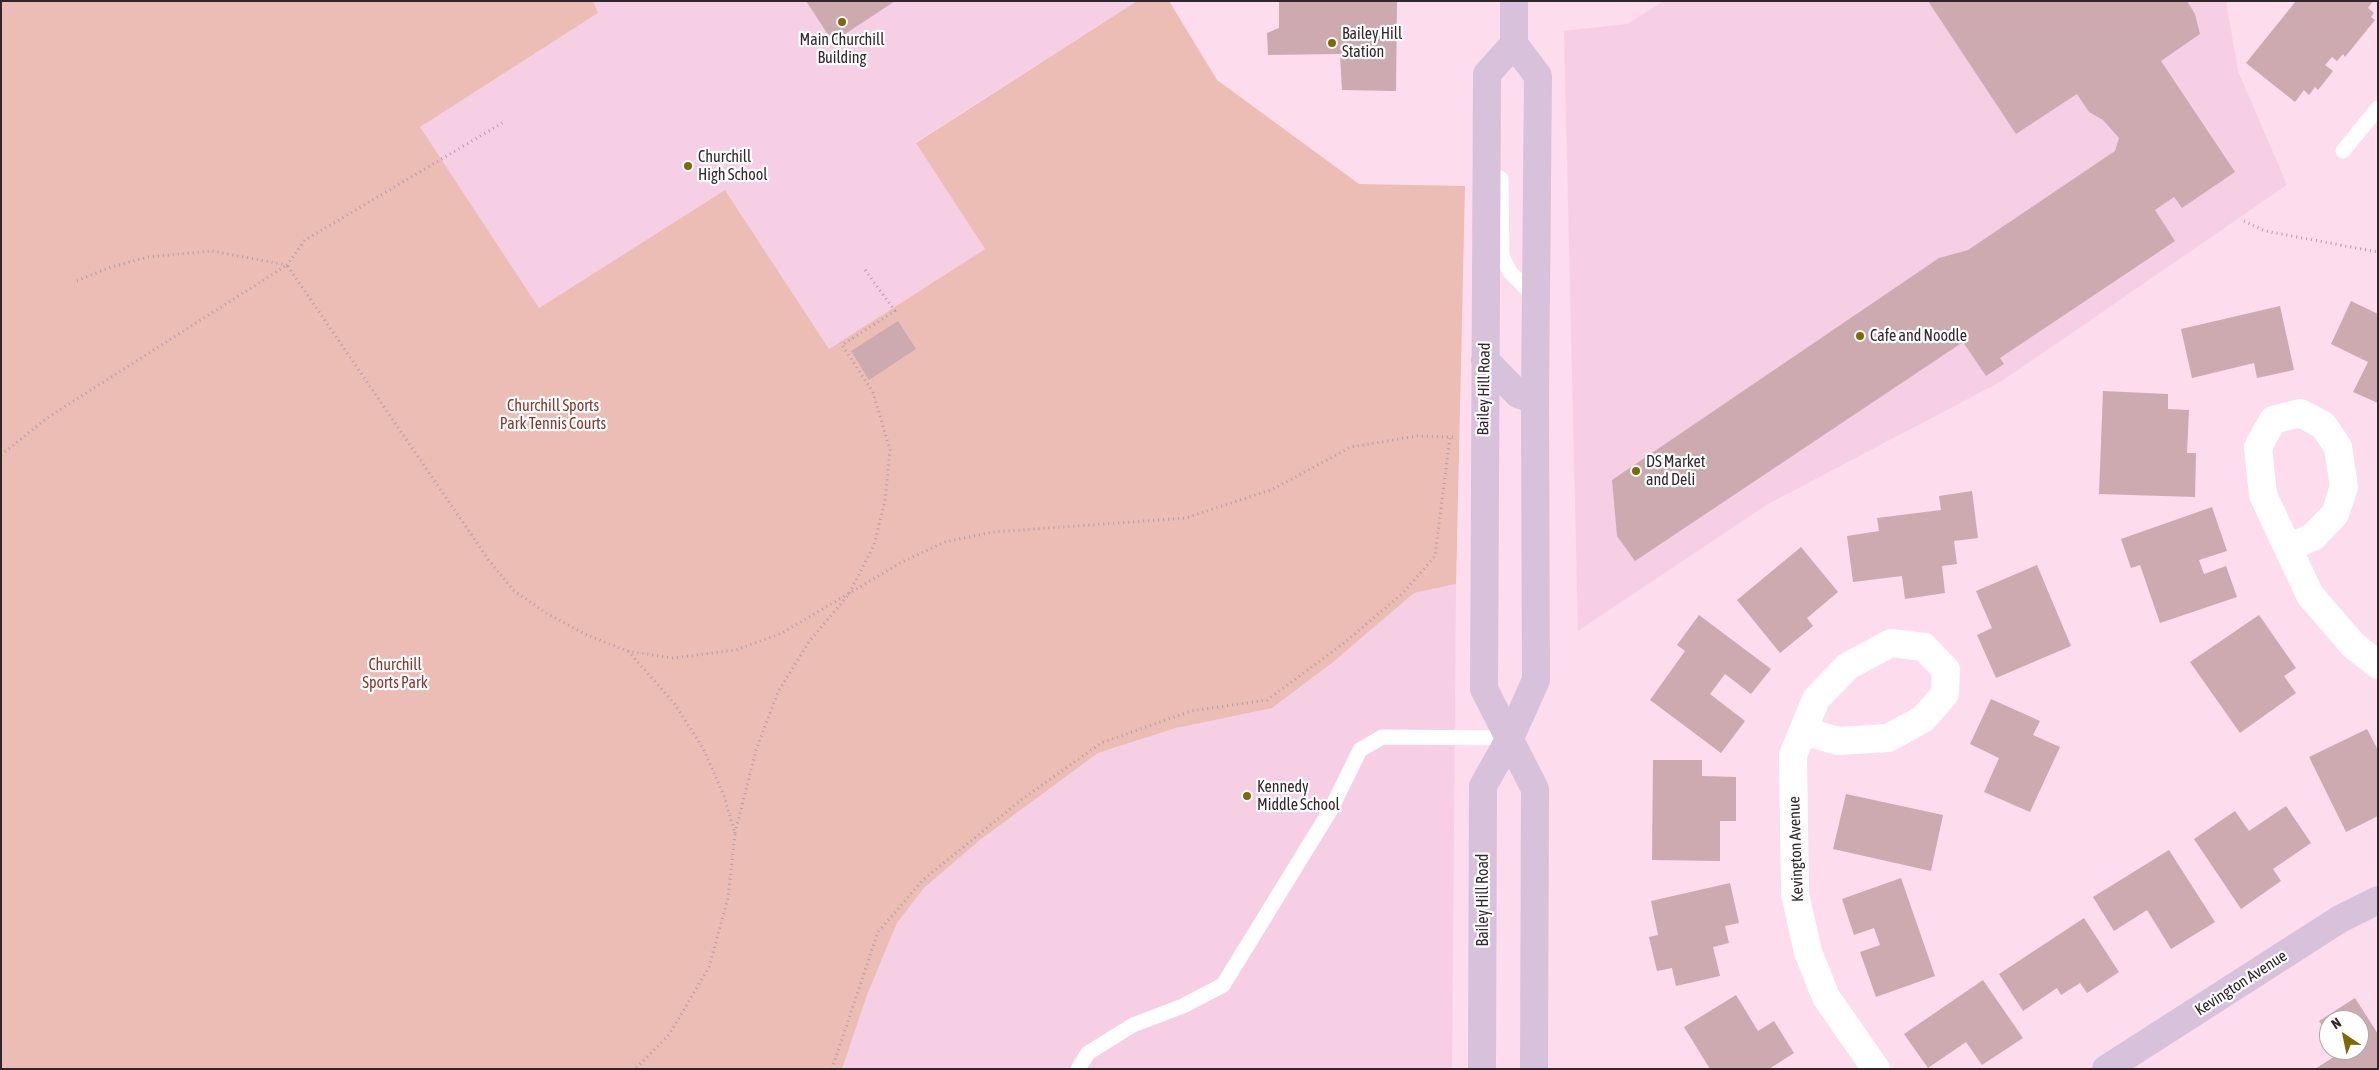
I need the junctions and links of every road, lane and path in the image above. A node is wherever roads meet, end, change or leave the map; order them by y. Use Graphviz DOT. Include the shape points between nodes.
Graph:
graph roads {
  1 [pos="1514,1"];
  2 [pos="1514,44"];
  3 [pos="2378,108"];
  4 [pos="504,122"];
  5 [pos="2343,151"];
  6 [pos="1486,169"];
  7 [pos="2244,221"];
  8 [pos="2378,252"];
  9 [pos="287,265"];
  10 [pos="863,267"];
  11 [pos="77,281"];
  12 [pos="1536,298"];
  13 [pos="1485,360"];
  14 [pos="1535,400"];
  15 [pos="1450,437"];
  16 [pos="1484,441"];
  17 [pos="1,454"];
  18 [pos="2288,548"];
  19 [pos="849,594"];
  20 [pos="627,651"];
  21 [pos="2378,665"];
  22 [pos="1803,731"];
  23 [pos="1510,738"];
  24 [pos="735,833"];
  25 [pos="2378,900"];
  26 [pos="635,1069"];
  27 [pos="832,1069"];
  28 [pos="1078,1069"];
  29 [pos="1482,1069"];
  30 [pos="1534,1069"];
  31 [pos="1876,1069"];
  32 [pos="2106,1069"];
  1 -- 2 [label="main road"];
  2 -- 6 [label="main road, Bailey Hill Road" via="1487,74"];
  2 -- 12 [label="main road, Bailey Hill Road" via="1538,76"];
  3 -- 5 [label="lane"];
  4 -- 9 [label="path" via="305,240"];
  6 -- 12 [label="lane" via="1501,179 1502,256 1510,272"];
  6 -- 13 [label="main road, Bailey Hill Road"];
  7 -- 8 [label="path" via="2265,231"];
  9 -- 11 [label="path" via="212,251 148,257"];
  9 -- 17 [label="path" via="47,418"];
  9 -- 20 [label="path" via="488,559 513,590 546,613 587,635"];
  10 -- 19 [label="path" via="895,311 842,345 873,392 890,450 886,501 874,545"];
  12 -- 14 [label="main road, Bailey Hill Road"];
  13 -- 14 [label="main road" via="1518,394"];
  13 -- 16 [label="main road, Bailey Hill Road"];
  14 -- 23 [label="main road, Bailey Hill Road" via="1536,680"];
  15 -- 16 [label="path"];
  15 -- 19 [label="path" via="1417,436 1351,447 1273,489 1186,518 992,532 946,542 902,562"];
  15 -- 27 [label="path" via="1435,556 1403,593 1344,643 1267,700 1191,710 1101,743 1021,800 930,875 878,932"];
  16 -- 23 [label="main road, Bailey Hill Road" via="1484,689"];
  18 -- 18 [label="street" via="2313,537 2336,514 2344,487 2338,447 2323,425 2300,413 2273,420 2258,447 2263,495"];
  18 -- 21 [label="street" via="2310,595 2353,644"];
  19 -- 20 [label="path" via="782,633 736,650 672,658"];
  19 -- 24 [label="path" via="809,642 778,692 756,750"];
  20 -- 24 [label="path" via="674,704 703,748 724,796"];
  22 -- 22 [label="street, Kevington Avenue" via="1816,699 1848,666 1891,643 1924,647 1946,670 1945,694 1922,719 1888,738 1838,741"];
  22 -- 31 [label="street, Kevington Avenue" via="1793,755 1795,894 1808,952 1826,997"];
  23 -- 28 [label="lane" via="1382,738 1360,750 1330,812 1223,985 1183,1006 1133,1025 1088,1053"];
  23 -- 29 [label="main road, Bailey Hill Road" via="1483,786"];
  23 -- 30 [label="main road, Bailey Hill Road" via="1535,789"];
  24 -- 26 [label="path" via="728,898 709,967 669,1035"];
  25 -- 32 [label="main road, Kevington Avenue" via="2340,919"];
}
